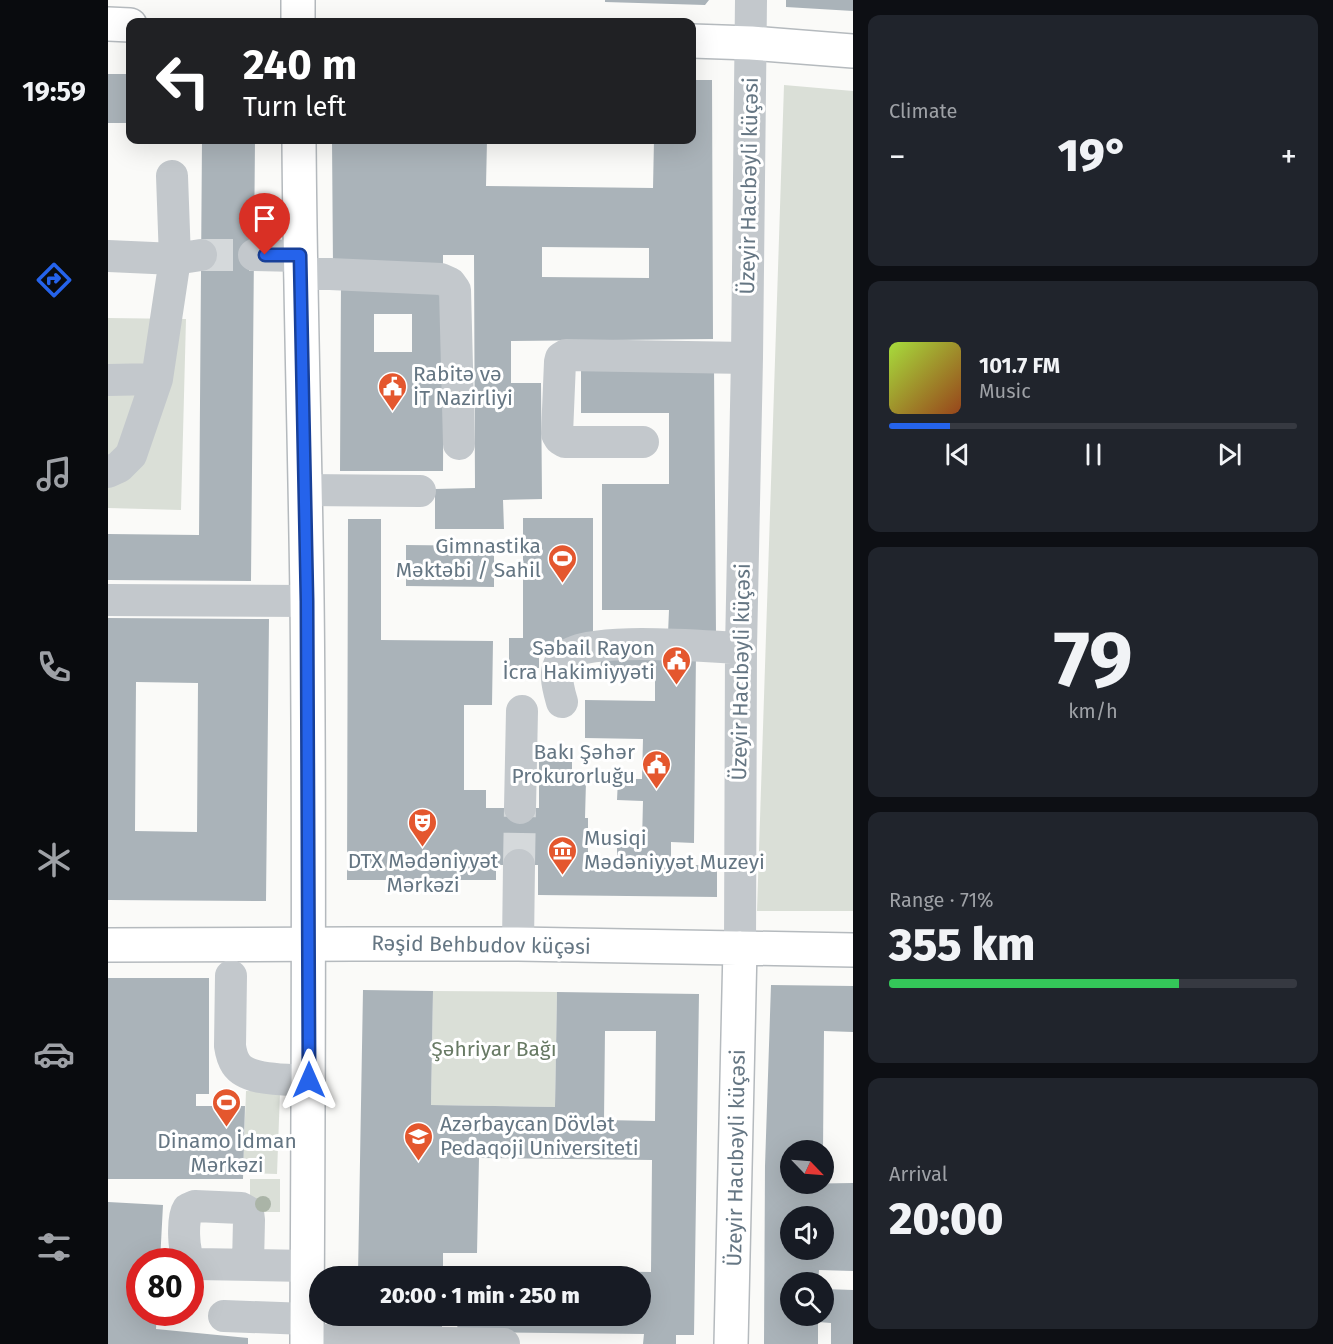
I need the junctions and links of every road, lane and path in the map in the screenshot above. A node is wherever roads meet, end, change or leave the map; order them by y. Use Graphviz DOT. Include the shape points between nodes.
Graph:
graph roads {
  1 [pos="298,0"];
  2 [pos="751,0"];
  3 [pos="298,18"];
  4 [pos="108,24"];
  5 [pos="126,25"];
  6 [pos="696,41"];
  7 [pos="751,43"];
  8 [pos="853,51"];
  9 [pos="299,144"];
  10 [pos="171,176"];
  11 [pos="254,255"];
  12 [pos="108,256"];
  13 [pos="188,257"];
  14 [pos="300,265"];
  15 [pos="747,358"];
  16 [pos="157,379"];
  17 [pos="108,380"];
  18 [pos="643,442"];
  19 [pos="459,444"];
  20 [pos="108,472"];
  21 [pos="305,490"];
  22 [pos="420,491"];
  23 [pos="108,600"];
  24 [pos="307,601"];
  25 [pos="741,648"];
  26 [pos="562,702"];
  27 [pos="522,711"];
  28 [pos="520,808"];
  29 [pos="519,865"];
  30 [pos="308,944"];
  31 [pos="518,944"];
  32 [pos="108,945"];
  33 [pos="740,948"];
  34 [pos="853,950"];
  35 [pos="231,976"];
  36 [pos="309,1080"];
  37 [pos="185,1248"];
  38 [pos="204,1263"];
  39 [pos="248,1264"];
  40 [pos="307,1266"];
  41 [pos="224,1316"];
  42 [pos="307,1334"];
  43 [pos="504,1344"];
  44 [pos="731,1344"];
  1 -- 3 [label="main road"];
  2 -- 7 [label="street, Üzeyir Hacıbəyli küçəsi"];
  4 -- 5 [label="main road"];
  6 -- 7 [label="main road"];
  7 -- 8 [label="main road"];
  7 -- 15 [label="street, Üzeyir Hacıbəyli küçəsi"];
  9 -- 14 [label="main road"];
  10 -- 13 [label="street"];
  11 -- 14 [label="street"];
  12 -- 13 [label="street"];
  13 -- 16 [label="street"];
  14 -- 19 [label="street" via="330,274 441,279 450,283 455,290"];
  14 -- 21 [label="main road"];
  15 -- 18 [label="street" via="561,358 556,434 560,439"];
  15 -- 25 [label="street, Üzeyir Hacıbəyli küçəsi"];
  16 -- 17 [label="street"];
  16 -- 20 [label="street" via="131,455"];
  21 -- 22 [label="street"];
  21 -- 24 [label="main road"];
  23 -- 24 [label="street"];
  24 -- 30 [label="main road"];
  25 -- 26 [label="street" via="613,644 580,648 559,664 556,683"];
  25 -- 33 [label="street, Üzeyir Hacıbəyli küçəsi"];
  27 -- 28 [label="street"];
  29 -- 31 [label="street"];
  30 -- 31 [label="main road, Rəşid Behbudov küçəsi"];
  30 -- 32 [label="main road, Rəşid Behbudov küçəsi"];
  30 -- 36 [label="main road"];
  31 -- 33 [label="main road, Rəşid Behbudov küçəsi"];
  33 -- 34 [label="main road, Rəşid Behbudov küçəsi"];
  33 -- 44 [label="main road, Üzeyir Hacıbəyli küçəsi"];
  35 -- 36 [label="street" via="230,1046 237,1066 258,1076"];
  36 -- 40 [label="main road"];
  37 -- 39 [label="street" via="185,1215 192,1207 246,1210"];
  38 -- 39 [label="street"];
  39 -- 40 [label="street"];
  40 -- 42 [label="main road"];
  41 -- 42 [label="street"];
  42 -- 43 [label="street" via="342,1341"];
}
